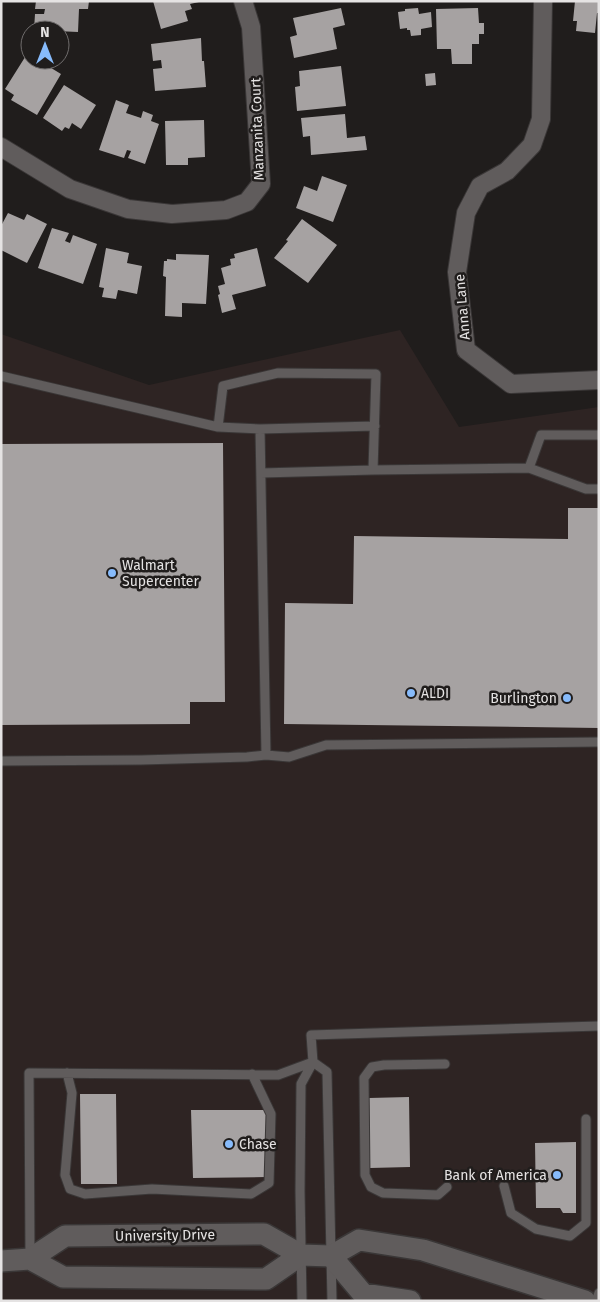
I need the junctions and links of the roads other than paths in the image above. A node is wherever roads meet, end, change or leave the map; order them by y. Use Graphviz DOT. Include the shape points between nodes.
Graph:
graph roads {
  1 [pos="243,1"];
  2 [pos="543,1"];
  3 [pos="1,147"];
  4 [pos="1,376"];
  5 [pos="599,380"];
  6 [pos="375,426"];
  7 [pos="218,427"];
  8 [pos="260,429"];
  9 [pos="599,436"];
  10 [pos="530,468"];
  11 [pos="372,470"];
  12 [pos="262,473"];
  13 [pos="599,489"];
  14 [pos="599,742"];
  15 [pos="266,755"];
  16 [pos="1,761"];
  17 [pos="599,1026"];
  18 [pos="313,1062"];
  19 [pos="445,1064"];
  20 [pos="68,1074"];
  21 [pos="252,1074"];
  22 [pos="586,1118"];
  23 [pos="504,1186"];
  24 [pos="446,1187"];
  25 [pos="300,1255"];
  26 [pos="331,1256"];
  27 [pos="30,1259"];
  28 [pos="1,1260"];
  29 [pos="599,1293"];
  30 [pos="302,1301"];
  31 [pos="332,1301"];
  32 [pos="410,1301"];
  33 [pos="585,1301"];
  34 [pos="596,1301"];
  1 -- 3 [label="street, Manzanita Court" via="251,27 262,184 247,202 226,210 190,213 128,209 70,189"];
  2 -- 5 [label="street, Anna Lane" via="541,119 532,145 507,171 480,186 466,213 457,272 466,350 512,384"];
  4 -- 7 [label="lane"];
  6 -- 7 [label="lane" via="376,374 278,373 223,386"];
  6 -- 8 [label="lane"];
  6 -- 11 [label="lane"];
  7 -- 8 [label="lane"];
  8 -- 12 [label="lane"];
  9 -- 10 [label="lane" via="541,435"];
  10 -- 11 [label="lane"];
  10 -- 13 [label="lane" via="586,489"];
  11 -- 12 [label="lane"];
  12 -- 15 [label="lane"];
  14 -- 15 [label="lane" via="326,745 289,757"];
  15 -- 16 [label="lane"];
  17 -- 18 [label="lane" via="311,1034"];
  18 -- 21 [label="lane" via="278,1075"];
  18 -- 25 [label="lane" via="301,1084"];
  18 -- 26 [label="lane" via="327,1072"];
  19 -- 24 [label="lane" via="372,1067 364,1078 366,1175 371,1187 384,1192 438,1195"];
  20 -- 21 [label="lane"];
  20 -- 21 [label="lane" via="72,1093 65,1175 70,1189 86,1194 152,1189 251,1194 269,1184 271,1114"];
  20 -- 27 [label="lane" via="29,1074"];
  22 -- 23 [label="lane" via="586,1223 570,1236 536,1229 511,1213"];
  25 -- 26 [label="street, University Drive"];
  25 -- 27 [label="street" via="266,1279 63,1277"];
  25 -- 27 [label="street, University Drive" via="264,1234 65,1236"];
  25 -- 30 [label="lane"];
  26 -- 31 [label="lane"];
  26 -- 32 [label="street" via="363,1294"];
  26 -- 33 [label="street" via="359,1240 423,1250"];
  27 -- 28 [label="street"];
  29 -- 34 [label="lane"];
}
